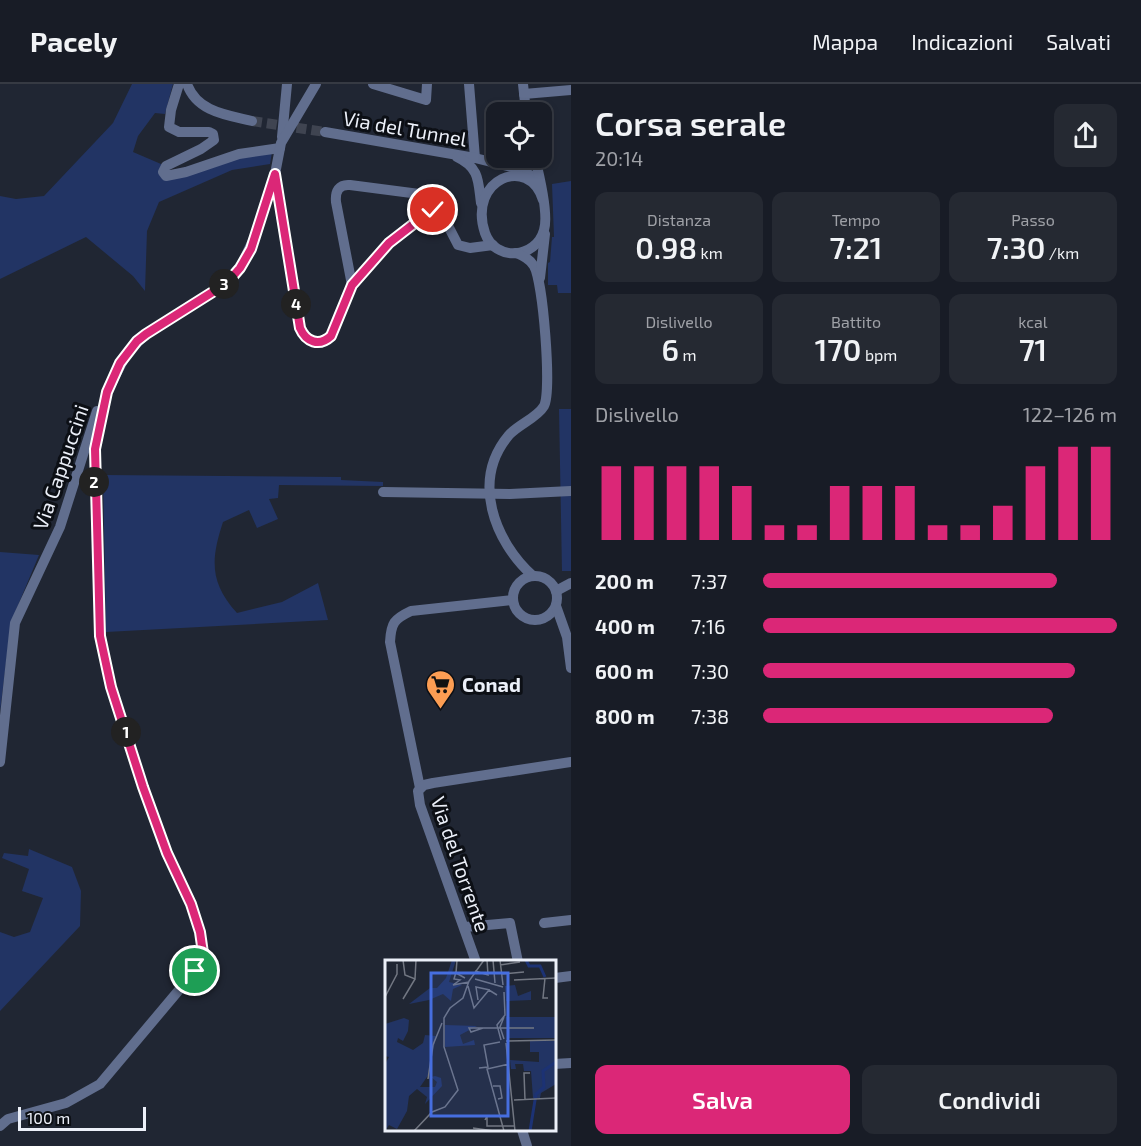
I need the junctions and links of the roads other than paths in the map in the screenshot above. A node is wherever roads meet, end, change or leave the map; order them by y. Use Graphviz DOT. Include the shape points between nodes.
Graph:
graph roads {
  1 [pos="179,84"];
  2 [pos="187,84"];
  3 [pos="287,84"];
  4 [pos="316,84"];
  5 [pos="373,84"];
  6 [pos="427,84"];
  7 [pos="469,84"];
  8 [pos="523,89"];
  9 [pos="571,90"];
  10 [pos="252,121"];
  11 [pos="325,132"];
  12 [pos="280,146"];
  13 [pos="448,154"];
  14 [pos="475,158"];
  15 [pos="486,161"];
  16 [pos="516,168"];
  17 [pos="538,168"];
  18 [pos="275,174"];
  19 [pos="489,187"];
  20 [pos="540,196"];
  21 [pos="482,208"];
  22 [pos="441,212"];
  23 [pos="545,227"];
  24 [pos="493,245"];
  25 [pos="516,253"];
  26 [pos="540,281"];
  27 [pos="352,285"];
  28 [pos="107,392"];
  29 [pos="566,491"];
  30 [pos="383,492"];
  31 [pos="489,493"];
  32 [pos="514,557"];
  33 [pos="533,576"];
  34 [pos="571,583"];
  35 [pos="517,586"];
  36 [pos="556,591"];
  37 [pos="513,600"];
  38 [pos="556,606"];
  39 [pos="543,619"];
  40 [pos="567,637"];
  41 [pos="571,669"];
  42 [pos="0,762"];
  43 [pos="571,762"];
  44 [pos="420,788"];
  45 [pos="571,920"];
  46 [pos="544,923"];
  47 [pos="465,927"];
  48 [pos="475,960"];
  49 [pos="518,960"];
  50 [pos="571,976"];
  51 [pos="556,978"];
  52 [pos="571,1063"];
  53 [pos="556,1064"];
  54 [pos="0,1126"];
  55 [pos="522,1131"];
  56 [pos="527,1146"];
  1 -- 12 [label="street" via="169,127 179,132 209,132 214,140 166,166 166,176"];
  2 -- 10 [label="street" via="205,107"];
  3 -- 12 [label="street"];
  4 -- 12 [label="street"];
  5 -- 6 [label="street" via="426,100"];
  7 -- 14 [label="street"];
  8 -- 9 [label="street"];
  11 -- 13 [label="street, Via del Tunnel"];
  12 -- 18 [label="street"];
  13 -- 14 [label="street, Via del Tunnel"];
  13 -- 21 [label="street" via="475,170"];
  14 -- 15 [label="street, Via del Tunnel"];
  16 -- 19 [label="street"];
  16 -- 20 [label="street, Via del Tunnel" via="537,181"];
  17 -- 20 [label="street"];
  18 -- 27 [label="street" via="300,328 306,338 318,343 328,339"];
  18 -- 28 [label="street" via="251,249 240,268 227,283 137,341 120,363"];
  19 -- 20 [label="street" via="499,179 516,176 527,180"];
  19 -- 21 [label="street"];
  20 -- 23 [label="street"];
  21 -- 24 [label="street" via="486,235"];
  22 -- 24 [label="street" via="458,245"];
  22 -- 27 [label="street" via="429,212 389,243"];
  22 -- 27 [label="street" via="427,195 350,185 338,188 336,202"];
  23 -- 25 [label="street" via="533,247"];
  23 -- 26 [label="street"];
  24 -- 25 [label="street"];
  25 -- 26 [label="street" via="533,263"];
  26 -- 31 [label="street" via="547,398 537,414 521,424 501,446 490,474"];
  28 -- 42 [label="street, Via Cappuccini" via="93,419 60,527 15,623"];
  28 -- 54 [label="street" via="95,449 100,636 125,731 167,853 191,904 203,953 195,971 100,1084 66,1103 8,1119"];
  29 -- 31 [label="street"];
  30 -- 31 [label="street"];
  31 -- 32 [label="street" via="496,525"];
  32 -- 33 [label="street"];
  32 -- 35 [label="street"];
  33 -- 35 [label="street"];
  33 -- 36 [label="street" via="546,579"];
  34 -- 36 [label="street"];
  35 -- 37 [label="street"];
  36 -- 38 [label="street"];
  37 -- 39 [label="street" via="523,617"];
  37 -- 44 [label="street" via="411,611 397,618 390,642"];
  38 -- 39 [label="street"];
  38 -- 40 [label="street"];
  39 -- 40 [label="street" via="558,626"];
  40 -- 41 [label="street"];
  43 -- 44 [label="street, Via del Torrente"];
  44 -- 47 [label="street, Via del Torrente" via="417,796"];
  45 -- 46 [label="street"];
  47 -- 48 [label="street, Via del Torrente"];
  47 -- 49 [label="street" via="510,923"];
  50 -- 51 [label="street"];
  52 -- 53 [label="street"];
  55 -- 56 [label="street"];
}
